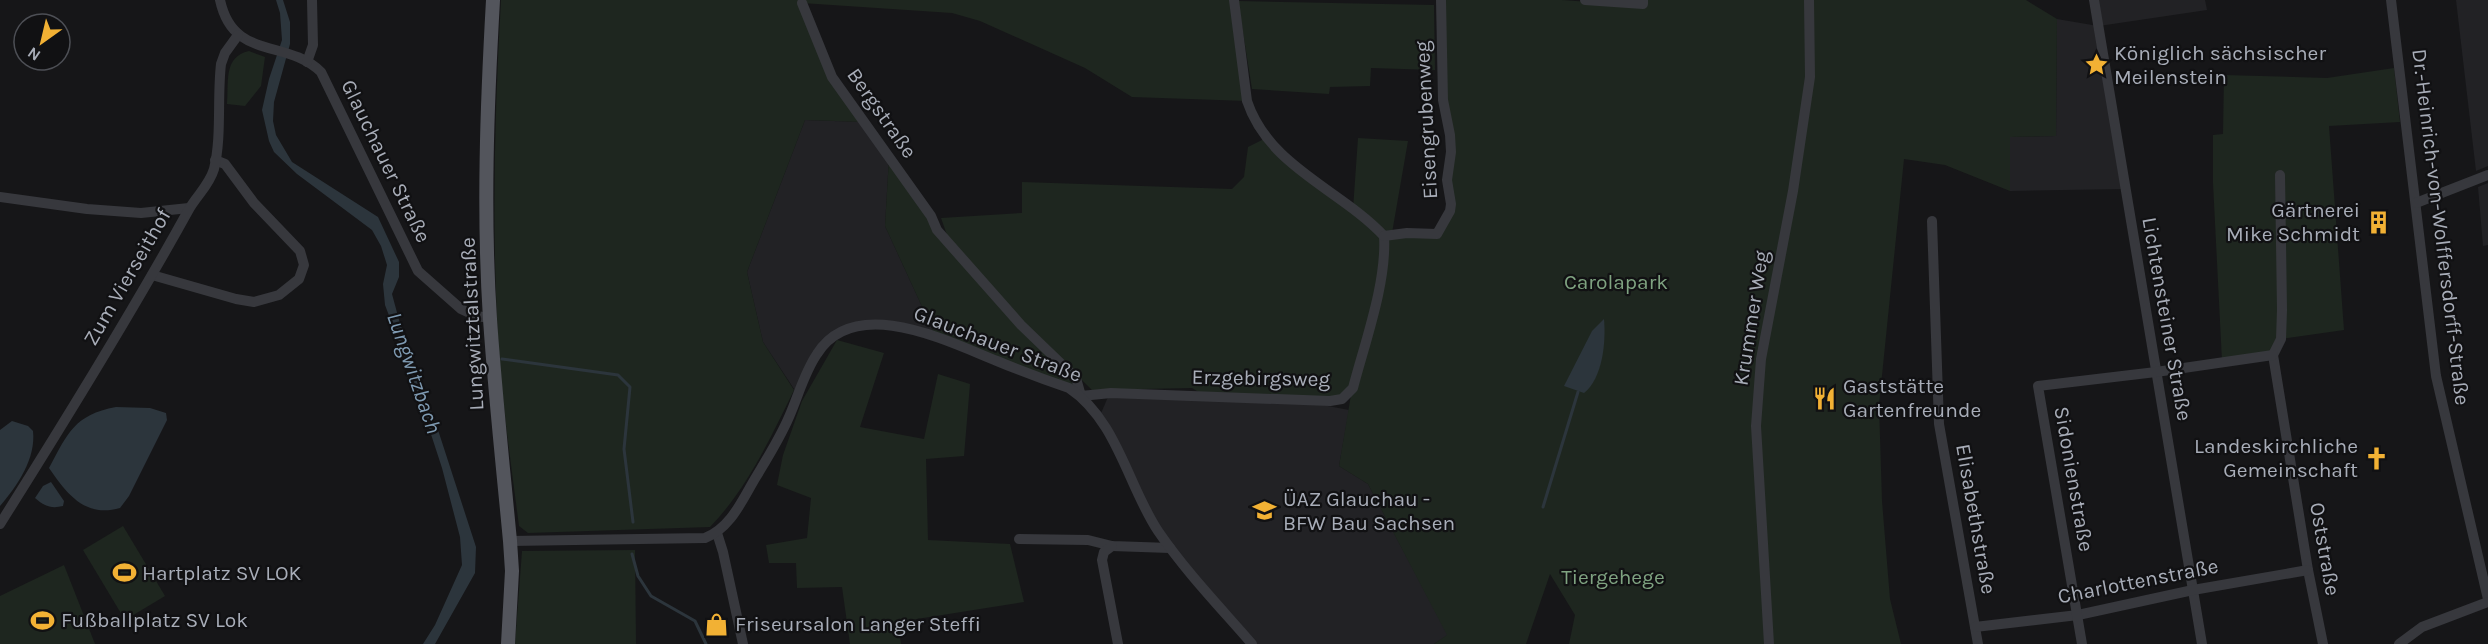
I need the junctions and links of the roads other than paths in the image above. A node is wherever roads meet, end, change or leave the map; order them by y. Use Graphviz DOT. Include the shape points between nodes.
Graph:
graph roads {
  1 [pos="220,0"];
  2 [pos="312,0"];
  3 [pos="493,0"];
  4 [pos="1234,0"];
  5 [pos="1441,0"];
  6 [pos="1585,0"];
  7 [pos="1809,0"];
  8 [pos="2094,0"];
  9 [pos="2391,0"];
  10 [pos="1643,2"];
  11 [pos="802,3"];
  12 [pos="238,35"];
  13 [pos="308,62"];
  14 [pos="215,160"];
  15 [pos="2488,175"];
  16 [pos="2280,176"];
  17 [pos="0,197"];
  18 [pos="2416,203"];
  19 [pos="189,208"];
  20 [pos="1932,221"];
  21 [pos="1384,236"];
  22 [pos="152,275"];
  23 [pos="490,318"];
  24 [pos="2273,355"];
  25 [pos="2157,372"];
  26 [pos="1081,396"];
  27 [pos="0,524"];
  28 [pos="717,533"];
  29 [pos="1019,539"];
  30 [pos="510,541"];
  31 [pos="1112,546"];
  32 [pos="1170,548"];
  33 [pos="2308,570"];
  34 [pos="2193,590"];
  35 [pos="2488,601"];
  36 [pos="2078,615"];
  37 [pos="1975,627"];
  38 [pos="508,644"];
  39 [pos="743,644"];
  40 [pos="1118,644"];
  41 [pos="1252,644"];
  42 [pos="1770,644"];
  43 [pos="1978,644"];
  44 [pos="2082,644"];
  45 [pos="2202,644"];
  46 [pos="2323,644"];
  47 [pos="2399,644"];
  1 -- 12 [label="street" via="224,16"];
  2 -- 13 [label="street" via="313,45"];
  3 -- 23 [label="main road, Lungwitztalstraße" via="487,196"];
  4 -- 21 [label="street" via="1252,117 1291,163"];
  5 -- 21 [label="street, Eisengrubenweg" via="1443,100 1451,152 1447,180 1450,211 1437,234"];
  6 -- 10 [label="street"];
  7 -- 42 [label="street, Krummer Weg" via="1810,77 1761,359 1756,426"];
  8 -- 25 [label="street, Lichtensteiner Straße"];
  9 -- 18 [label="street, Dr.-Heinrich-von-Wolffersdorff-Straße"];
  11 -- 26 [label="street, Bergstraße" via="832,77 937,230 1022,325 1076,378"];
  12 -- 13 [label="street, Glauchauer Straße"];
  12 -- 14 [label="street, Zum Vierseithof" via="221,64"];
  13 -- 23 [label="street, Glauchauer Straße" via="327,82 418,271 460,309"];
  14 -- 19 [label="street, Zum Vierseithof" via="204,191"];
  14 -- 22 [label="street" via="225,164 254,203 300,251 304,265 299,279 279,296 255,302"];
  15 -- 18 [label="street"];
  16 -- 24 [label="street, Oststraße" via="2281,339"];
  17 -- 19 [label="street" via="141,213"];
  18 -- 35 [label="street, Dr.-Heinrich-von-Wolffersdorff-Straße" via="2436,376"];
  19 -- 22 [label="street, Zum Vierseithof"];
  20 -- 37 [label="street, Elisabethstraße" via="1939,424"];
  21 -- 26 [label="street, Erzgebirgsweg" via="1382,276 1353,387 1342,399 1111,393"];
  22 -- 27 [label="street, Zum Vierseithof"];
  23 -- 30 [label="main road, Lungwitztalstraße"];
  24 -- 25 [label="street"];
  24 -- 33 [label="street, Oststraße"];
  25 -- 34 [label="street, Lichtensteiner Straße"];
  25 -- 36 [label="street, Sidonienstraße" via="2038,386"];
  26 -- 28 [label="street, Glauchauer Straße" via="936,337 894,325 848,329 829,339 816,354 771,453 728,523"];
  26 -- 32 [label="street, Glauchauer Straße" via="1099,418"];
  28 -- 30 [label="street" via="705,538"];
  28 -- 39 [label="street"];
  29 -- 31 [label="street" via="1088,540"];
  30 -- 38 [label="main road, Lungwitztalstraße"];
  31 -- 32 [label="street"];
  31 -- 40 [label="street" via="1104,552 1102,560"];
  32 -- 41 [label="street, Glauchauer Straße"];
  33 -- 34 [label="street, Charlottenstraße"];
  33 -- 46 [label="street, Oststraße"];
  34 -- 36 [label="street, Charlottenstraße"];
  34 -- 45 [label="street, Lichtensteiner Straße"];
  35 -- 47 [label="street" via="2422,627"];
  36 -- 37 [label="street, Charlottenstraße"];
  36 -- 44 [label="street, Sidonienstraße"];
  37 -- 43 [label="street, Elisabethstraße"];
}
